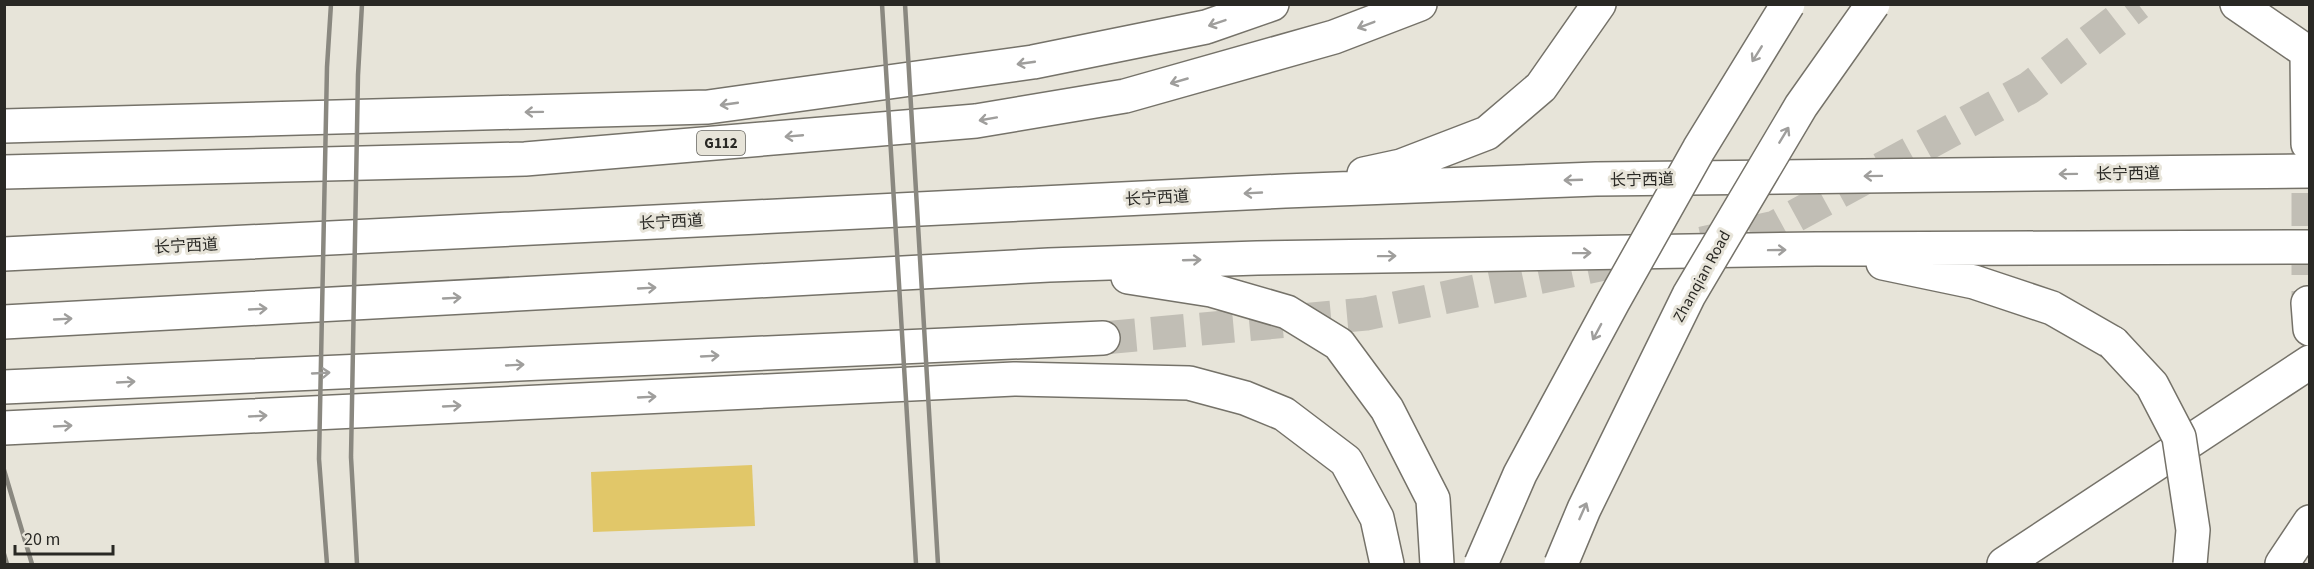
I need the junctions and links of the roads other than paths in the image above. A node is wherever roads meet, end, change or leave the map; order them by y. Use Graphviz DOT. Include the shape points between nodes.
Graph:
graph roads {
  1 [pos="1272,4"];
  2 [pos="1420,4"];
  3 [pos="1599,4"];
  4 [pos="1788,4"];
  5 [pos="1872,4"];
  6 [pos="2237,4"];
  7 [pos="2308,51"];
  8 [pos="4,126"];
  9 [pos="2309,156"];
  10 [pos="4,172"];
  11 [pos="1285,191"];
  12 [pos="2310,247"];
  13 [pos="1816,249"];
  14 [pos="4,254"];
  15 [pos="1050,266"];
  16 [pos="4,322"];
  17 [pos="1103,338"];
  18 [pos="2310,362"];
  19 [pos="4,387"];
  20 [pos="4,428"];
  21 [pos="2310,522"];
  22 [pos="1387,564"];
  23 [pos="1437,564"];
  24 [pos="1480,564"];
  25 [pos="1561,564"];
  26 [pos="2004,564"];
  27 [pos="2190,564"];
  28 [pos="2282,564"];
  1 -- 8 [label="main road, one-way" via="1206,27 1033,62 708,107"];
  2 -- 10 [label="main road, G112, one-way" via="1334,37 1125,96 976,121 525,159"];
  3 -- 11 [label="main road" via="1540,87 1488,133 1401,166"];
  4 -- 24 [label="main road, one-way, bridge" via="1699,149 1613,302 1521,474"];
  25 -- 5 [label="main road, Zhanqian Road, one-way, bridge" via="1689,295 1801,106"];
  6 -- 7 [label="main road"];
  7 -- 9 [label="main road"];
  9 -- 11 [label="main road, 长宁西道, one-way" via="2190,172 1596,179"];
  11 -- 14 [label="main road, 长宁西道, one-way"];
  12 -- 13 [label="main road"];
  15 -- 13 [label="main road, one-way" via="1269,258"];
  13 -- 27 [label="main road, bridge" via="1974,282 2052,308 2113,343 2152,386 2179,437 2193,530"];
  16 -- 15 [label="main road, one-way"];
  15 -- 23 [label="main road" via="1211,290 1287,312 1339,344 1387,409 1433,499"];
  19 -- 17 [label="main road, one-way"];
  18 -- 26 [label="main road"];
  20 -- 22 [label="main road, one-way" via="1014,379 1189,383 1245,398 1284,414 1346,460 1377,518"];
  21 -- 28 [label="main road"];
}
